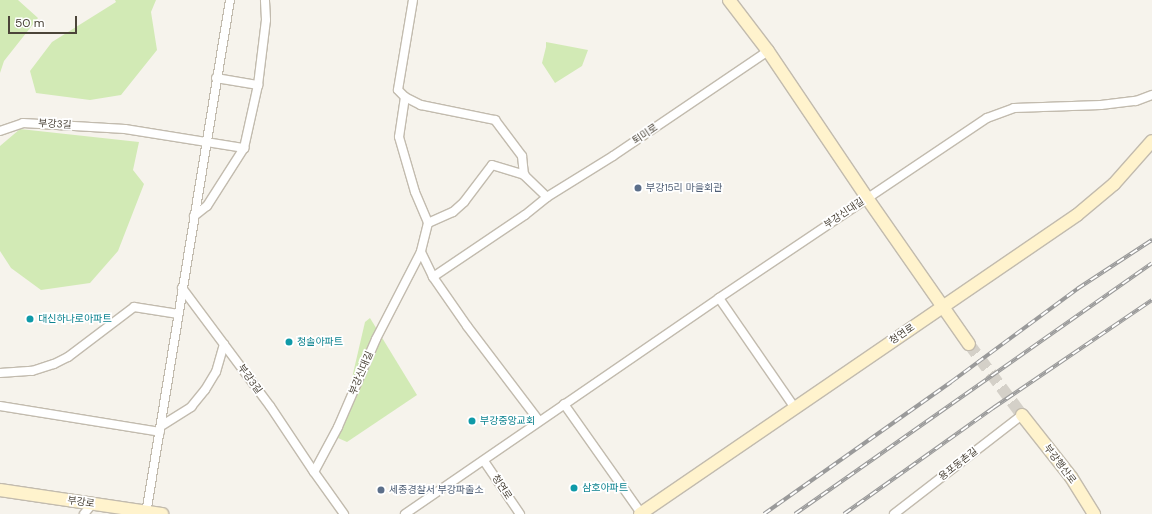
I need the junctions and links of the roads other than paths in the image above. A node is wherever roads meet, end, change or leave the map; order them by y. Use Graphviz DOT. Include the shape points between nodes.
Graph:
graph roads {
  1 [pos="230,0"];
  2 [pos="265,0"];
  3 [pos="412,0"];
  4 [pos="729,0"];
  5 [pos="768,51"];
  6 [pos="216,78"];
  7 [pos="258,85"];
  8 [pos="1152,95"];
  9 [pos="405,97"];
  10 [pos="0,131"];
  11 [pos="206,140"];
  12 [pos="1152,141"];
  13 [pos="244,148"];
  14 [pos="524,175"];
  15 [pos="547,197"];
  16 [pos="867,198"];
  17 [pos="194,216"];
  18 [pos="428,223"];
  19 [pos="421,252"];
  20 [pos="433,277"];
  21 [pos="182,288"];
  22 [pos="718,298"];
  23 [pos="942,307"];
  24 [pos="178,314"];
  25 [pos="224,344"];
  26 [pos="969,344"];
  27 [pos="0,373"];
  28 [pos="564,404"];
  29 [pos="0,406"];
  30 [pos="795,408"];
  31 [pos="1022,415"];
  32 [pos="539,421"];
  33 [pos="161,430"];
  34 [pos="484,460"];
  35 [pos="314,472"];
  36 [pos="0,490"];
  37 [pos="93,503"];
  38 [pos="146,513"];
  39 [pos="517,513"];
  40 [pos="84,514"];
  41 [pos="162,514"];
  42 [pos="344,514"];
  43 [pos="405,514"];
  44 [pos="641,514"];
  45 [pos="894,514"];
  46 [pos="1094,514"];
  1 -- 6 [label="street"];
  2 -- 7 [label="street" via="266,20"];
  3 -- 9 [label="street" via="398,90"];
  4 -- 5 [label="street"];
  5 -- 15 [label="street, 퇴미로" via="613,156"];
  5 -- 16 [label="street"];
  6 -- 7 [label="street"];
  6 -- 11 [label="street"];
  7 -- 13 [label="street"];
  8 -- 16 [label="street, 부강신대길" via="1136,101 1101,105 1014,108 987,118"];
  9 -- 14 [label="street" via="421,105 496,120 522,156"];
  9 -- 18 [label="street" via="399,137 415,192"];
  10 -- 11 [label="street, 부강3길" via="22,123 125,128"];
  11 -- 13 [label="street, 부강3길"];
  11 -- 17 [label="street"];
  12 -- 23 [label="street, 청연로" via="1114,184 1077,215"];
  13 -- 17 [label="street" via="207,206"];
  14 -- 15 [label="street"];
  14 -- 18 [label="street" via="492,165 464,202 453,212"];
  15 -- 20 [label="street" via="525,215"];
  16 -- 22 [label="street, 부강신대길"];
  16 -- 23 [label="street"];
  17 -- 21 [label="street"];
  18 -- 19 [label="street"];
  19 -- 20 [label="street"];
  19 -- 35 [label="street, 부강신대길" via="376,339 338,427"];
  20 -- 32 [label="street"];
  21 -- 24 [label="street"];
  21 -- 25 [label="street, 부강3길"];
  22 -- 28 [label="street, 부강신대길"];
  22 -- 30 [label="street"];
  23 -- 26 [label="street"];
  23 -- 30 [label="street, 청연로"];
  24 -- 27 [label="street" via="134,307 68,357 54,364 32,371"];
  24 -- 33 [label="street"];
  25 -- 33 [label="street" via="216,372 205,390 191,407"];
  25 -- 35 [label="street, 부강3길"];
  28 -- 32 [label="street, 부강신대길"];
  28 -- 44 [label="street"];
  29 -- 33 [label="street"];
  30 -- 44 [label="street, 청연로"];
  31 -- 45 [label="street, 용포동촌길"];
  31 -- 46 [label="street, 부강행산로" via="1071,477"];
  32 -- 34 [label="street, 부강신대길"];
  33 -- 38 [label="street"];
  34 -- 39 [label="street, 청연로"];
  34 -- 43 [label="street, 부강신대길"];
  35 -- 42 [label="street"];
  36 -- 37 [label="street, 부강로"];
  37 -- 38 [label="street, 부강로"];
  37 -- 40 [label="street"];
  38 -- 41 [label="street, 부강로"];
}
